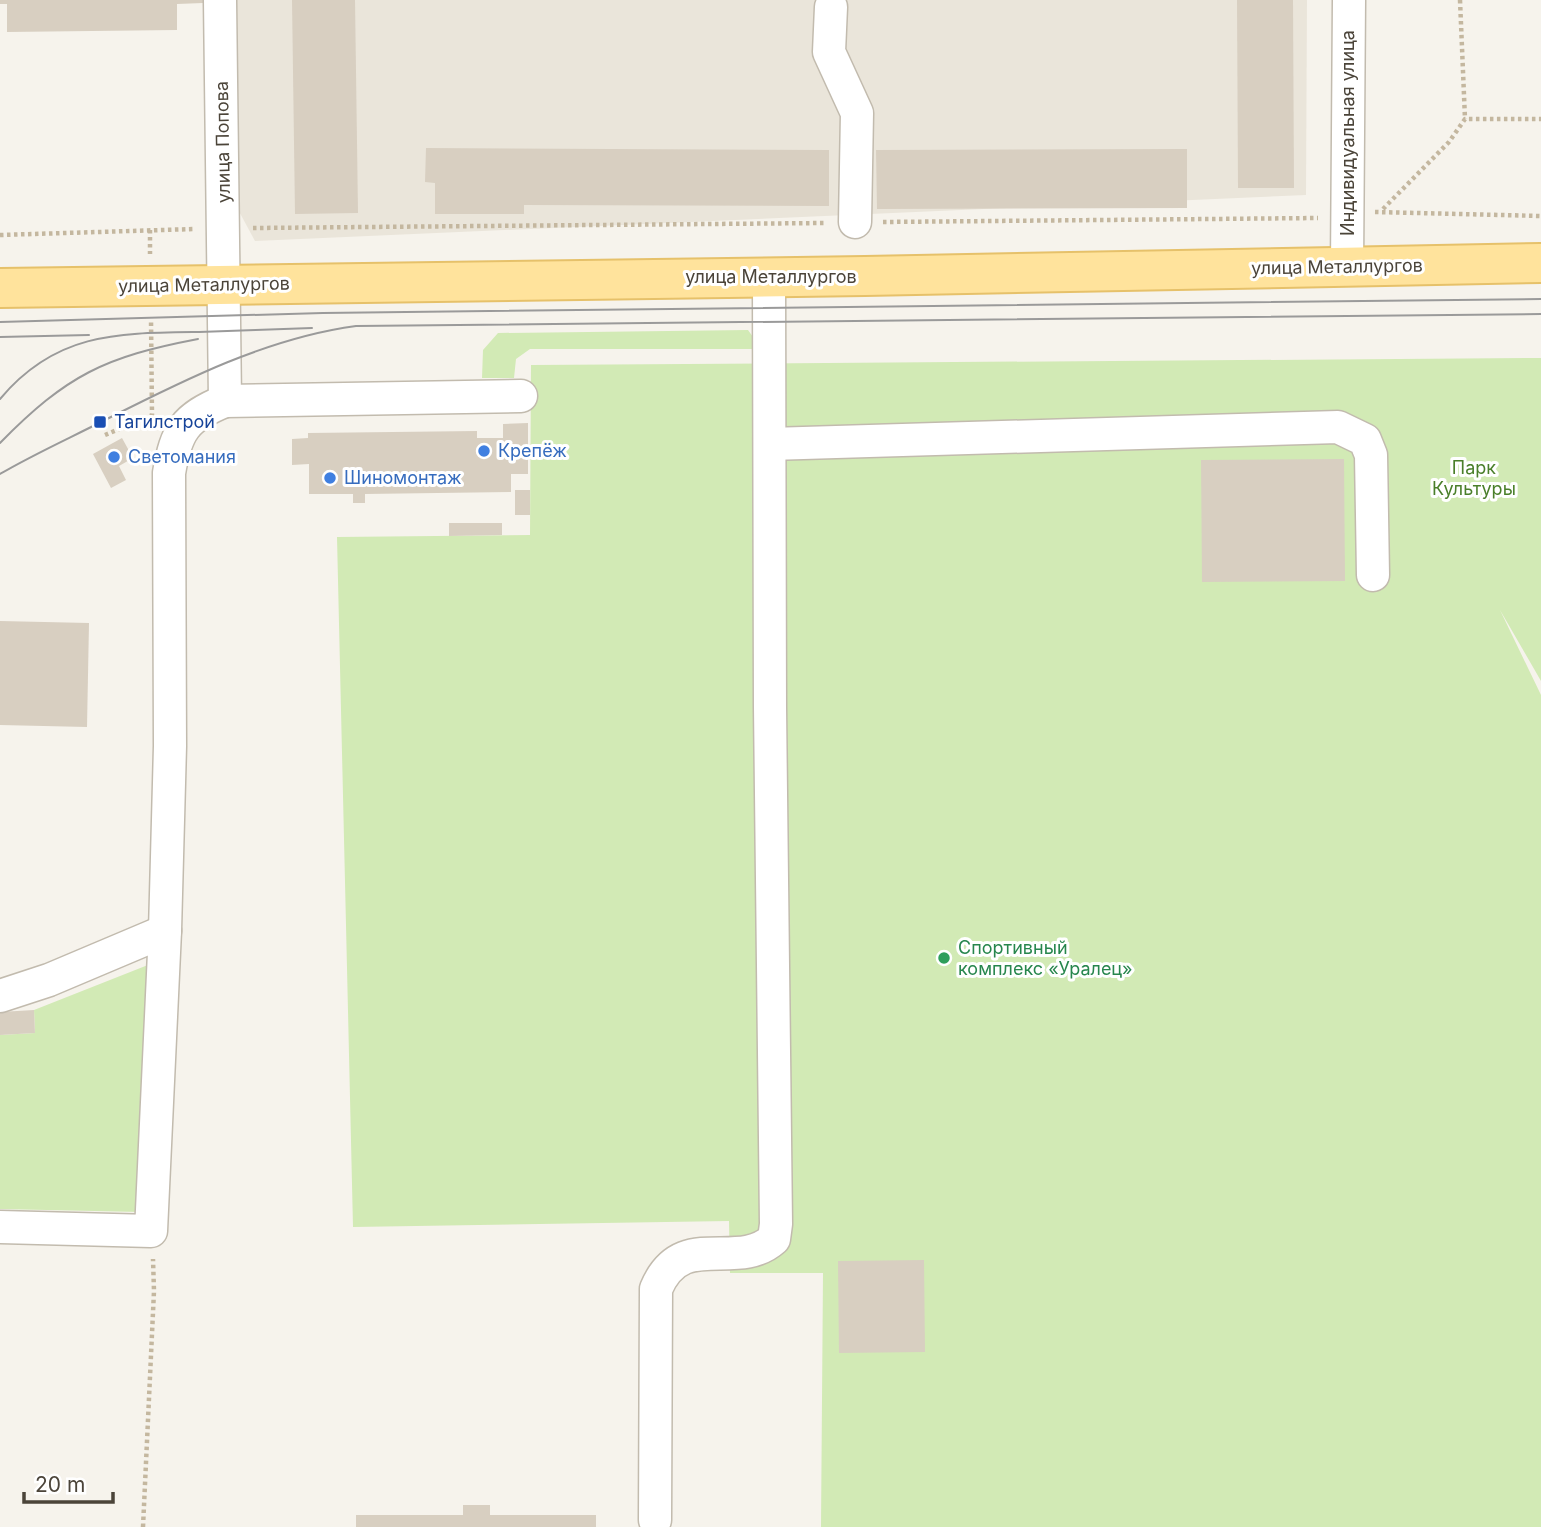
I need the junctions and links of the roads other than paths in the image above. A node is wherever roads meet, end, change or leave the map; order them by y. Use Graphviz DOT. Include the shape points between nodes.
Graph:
graph roads {
  1 [pos="220,0"];
  2 [pos="1349,0"];
  3 [pos="831,7"];
  4 [pos="855,222"];
  5 [pos="1541,263"];
  6 [pos="1348,267"];
  7 [pos="769,278"];
  8 [pos="223,284"];
  9 [pos="0,288"];
  10 [pos="521,396"];
  11 [pos="225,401"];
  12 [pos="770,444"];
  13 [pos="1373,575"];
  14 [pos="165,932"];
  15 [pos="0,996"];
  16 [pos="0,1227"];
  17 [pos="655,1520"];
  1 -- 8 [label="street, улица Попова"];
  2 -- 6 [label="street, Индивидуальная улица"];
  3 -- 4 [label="street" via="829,52 856,113"];
  5 -- 6 [label="main road, улица Металлургов"];
  6 -- 7 [label="main road, улица Металлургов"];
  7 -- 8 [label="main road, улица Металлургов"];
  7 -- 12 [label="street"];
  8 -- 9 [label="main road, улица Металлургов"];
  8 -- 11 [label="street, улица Попова"];
  10 -- 11 [label="street"];
  11 -- 14 [label="street" via="184,427 176,440 169,473"];
  12 -- 13 [label="street" via="1338,427 1365,439 1371,455"];
  12 -- 17 [label="street" via="776,1224 774,1240 765,1248 685,1256 671,1264 656,1289"];
  14 -- 15 [label="street"];
  14 -- 16 [label="street" via="151,1231"];
}
